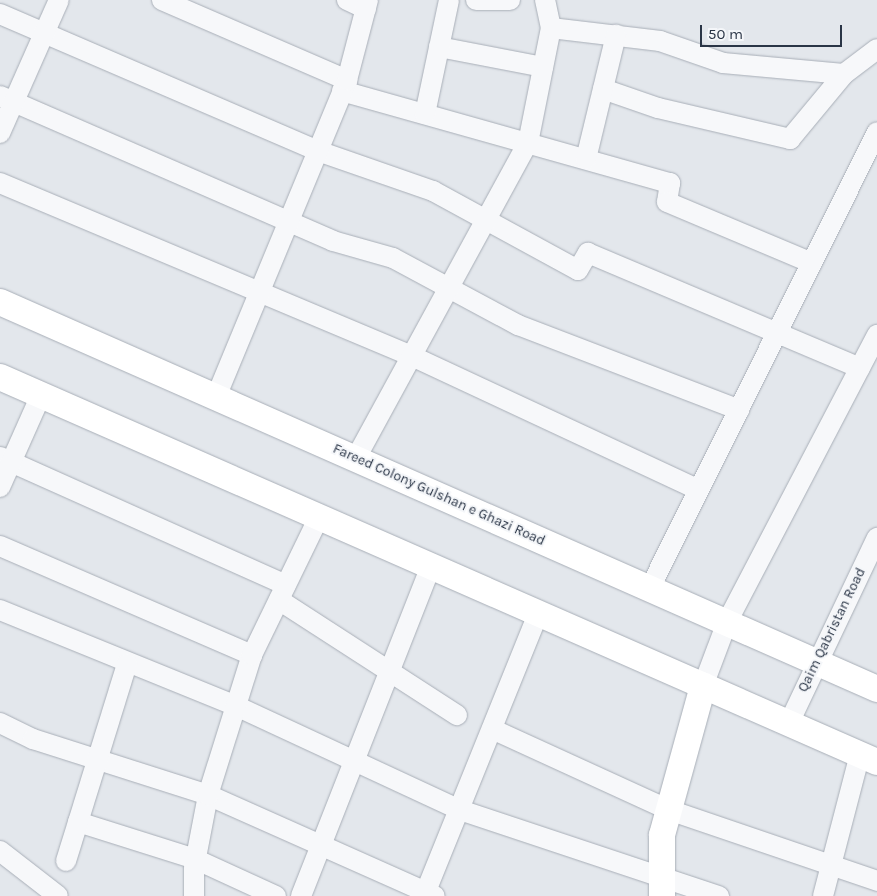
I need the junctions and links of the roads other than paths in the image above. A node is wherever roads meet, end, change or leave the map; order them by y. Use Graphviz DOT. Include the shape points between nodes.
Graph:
graph roads {
  1 [pos="59,0"];
  2 [pos="162,0"];
  3 [pos="347,0"];
  4 [pos="449,0"];
  5 [pos="476,0"];
  6 [pos="510,0"];
  7 [pos="545,0"];
  8 [pos="367,4"];
  9 [pos="0,14"];
  10 [pos="551,28"];
  11 [pos="46,33"];
  12 [pos="616,36"];
  13 [pos="439,47"];
  14 [pos="877,49"];
  15 [pos="543,67"];
  16 [pos="844,74"];
  17 [pos="345,85"];
  18 [pos="603,89"];
  19 [pos="7,99"];
  20 [pos="425,114"];
  21 [pos="877,132"];
  22 [pos="0,134"];
  23 [pos="528,143"];
  24 [pos="318,151"];
  25 [pos="586,159"];
  26 [pos="0,183"];
  27 [pos="486,221"];
  28 [pos="289,222"];
  29 [pos="812,263"];
  30 [pos="449,288"];
  31 [pos="261,292"];
  32 [pos="0,302"];
  33 [pos="776,335"];
  34 [pos="870,353"];
  35 [pos="412,356"];
  36 [pos="0,377"];
  37 [pos="41,395"];
  38 [pos="216,397"];
  39 [pos="740,410"];
  40 [pos="356,458"];
  41 [pos="6,460"];
  42 [pos="0,487"];
  43 [pos="698,490"];
  44 [pos="319,517"];
  45 [pos="877,538"];
  46 [pos="0,546"];
  47 [pos="431,566"];
  48 [pos="650,588"];
  49 [pos="283,592"];
  50 [pos="0,610"];
  51 [pos="538,614"];
  52 [pos="727,622"];
  53 [pos="252,654"];
  54 [pos="815,661"];
  55 [pos="127,664"];
  56 [pos="390,674"];
  57 [pos="703,686"];
  58 [pos="877,689"];
  59 [pos="236,706"];
  60 [pos="457,715"];
  61 [pos="0,723"];
  62 [pos="790,723"];
  63 [pos="492,729"];
  64 [pos="869,758"];
  65 [pos="98,760"];
  66 [pos="354,763"];
  67 [pos="208,794"];
  68 [pos="460,810"];
  69 [pos="669,810"];
  70 [pos="78,822"];
  71 [pos="321,845"];
  72 [pos="0,851"];
  73 [pos="195,859"];
  74 [pos="66,860"];
  75 [pos="831,865"];
  76 [pos="877,881"];
  77 [pos="662,886"];
  78 [pos="428,895"];
  79 [pos="58,896"];
  80 [pos="194,896"];
  81 [pos="276,896"];
  82 [pos="301,896"];
  83 [pos="720,896"];
  84 [pos="823,896"];
  1 -- 11 [label="street"];
  2 -- 17 [label="street"];
  3 -- 8 [label="street"];
  4 -- 13 [label="street"];
  5 -- 6 [label="street"];
  7 -- 10 [label="street"];
  8 -- 17 [label="street"];
  9 -- 11 [label="street"];
  10 -- 12 [label="street"];
  10 -- 15 [label="street"];
  11 -- 19 [label="street"];
  11 -- 24 [label="street"];
  12 -- 16 [label="street" via="660,41 723,63"];
  12 -- 18 [label="street"];
  13 -- 15 [label="street"];
  13 -- 20 [label="street"];
  14 -- 16 [label="street"];
  15 -- 23 [label="street"];
  16 -- 18 [label="street" via="790,139 658,108"];
  17 -- 20 [label="street"];
  17 -- 24 [label="street"];
  18 -- 25 [label="street"];
  19 -- 22 [label="street"];
  19 -- 28 [label="street"];
  20 -- 23 [label="street"];
  21 -- 29 [label="street"];
  23 -- 25 [label="street"];
  23 -- 27 [label="street"];
  24 -- 27 [label="street" via="432,191"];
  24 -- 28 [label="street"];
  25 -- 29 [label="street" via="670,183 668,202"];
  26 -- 31 [label="street"];
  27 -- 30 [label="street"];
  27 -- 33 [label="street" via="578,270 588,253"];
  28 -- 30 [label="street" via="334,241 393,258"];
  28 -- 31 [label="street"];
  29 -- 33 [label="street"];
  30 -- 35 [label="street"];
  30 -- 39 [label="street" via="518,325"];
  31 -- 35 [label="street"];
  31 -- 38 [label="street"];
  32 -- 38 [label="main road, Fareed Colony Gulshan e Ghazi Road"];
  33 -- 34 [label="street"];
  33 -- 39 [label="street"];
  34 -- 52 [label="street"];
  35 -- 40 [label="street"];
  35 -- 43 [label="street"];
  36 -- 37 [label="main road"];
  37 -- 41 [label="street"];
  37 -- 44 [label="main road"];
  38 -- 40 [label="main road, Fareed Colony Gulshan e Ghazi Road"];
  39 -- 43 [label="street"];
  40 -- 48 [label="main road, Fareed Colony Gulshan e Ghazi Road"];
  41 -- 42 [label="street"];
  41 -- 49 [label="street"];
  43 -- 48 [label="street"];
  44 -- 47 [label="main road"];
  44 -- 49 [label="street"];
  45 -- 54 [label="street, Qaim Qabristan Road"];
  46 -- 53 [label="street"];
  47 -- 51 [label="main road"];
  47 -- 56 [label="street"];
  48 -- 52 [label="main road, Fareed Colony Gulshan e Ghazi Road"];
  49 -- 53 [label="street"];
  49 -- 56 [label="street"];
  50 -- 55 [label="street"];
  51 -- 57 [label="main road"];
  51 -- 63 [label="street"];
  52 -- 54 [label="main road, Fareed Colony Gulshan e Ghazi Road"];
  52 -- 57 [label="street"];
  53 -- 59 [label="street"];
  54 -- 58 [label="main road, Fareed Colony Gulshan e Ghazi Road"];
  54 -- 62 [label="street, Qaim Qabristan Road"];
  55 -- 59 [label="street"];
  55 -- 65 [label="street"];
  56 -- 60 [label="street"];
  56 -- 66 [label="street"];
  57 -- 62 [label="main road"];
  57 -- 69 [label="main road"];
  59 -- 66 [label="street"];
  59 -- 67 [label="street"];
  61 -- 65 [label="street"];
  62 -- 64 [label="main road"];
  63 -- 68 [label="street"];
  63 -- 69 [label="street"];
  64 -- 75 [label="street"];
  65 -- 67 [label="street"];
  65 -- 70 [label="street"];
  66 -- 68 [label="street"];
  66 -- 71 [label="street"];
  67 -- 71 [label="street"];
  67 -- 73 [label="street"];
  68 -- 77 [label="street"];
  68 -- 78 [label="street"];
  69 -- 75 [label="street"];
  69 -- 77 [label="main road" via="662,835"];
  70 -- 73 [label="street"];
  70 -- 74 [label="street"];
  71 -- 78 [label="street"];
  71 -- 82 [label="street"];
  72 -- 79 [label="street"];
  73 -- 80 [label="street"];
  73 -- 81 [label="street"];
  75 -- 76 [label="street"];
  75 -- 84 [label="street"];
  77 -- 83 [label="street"];
}
